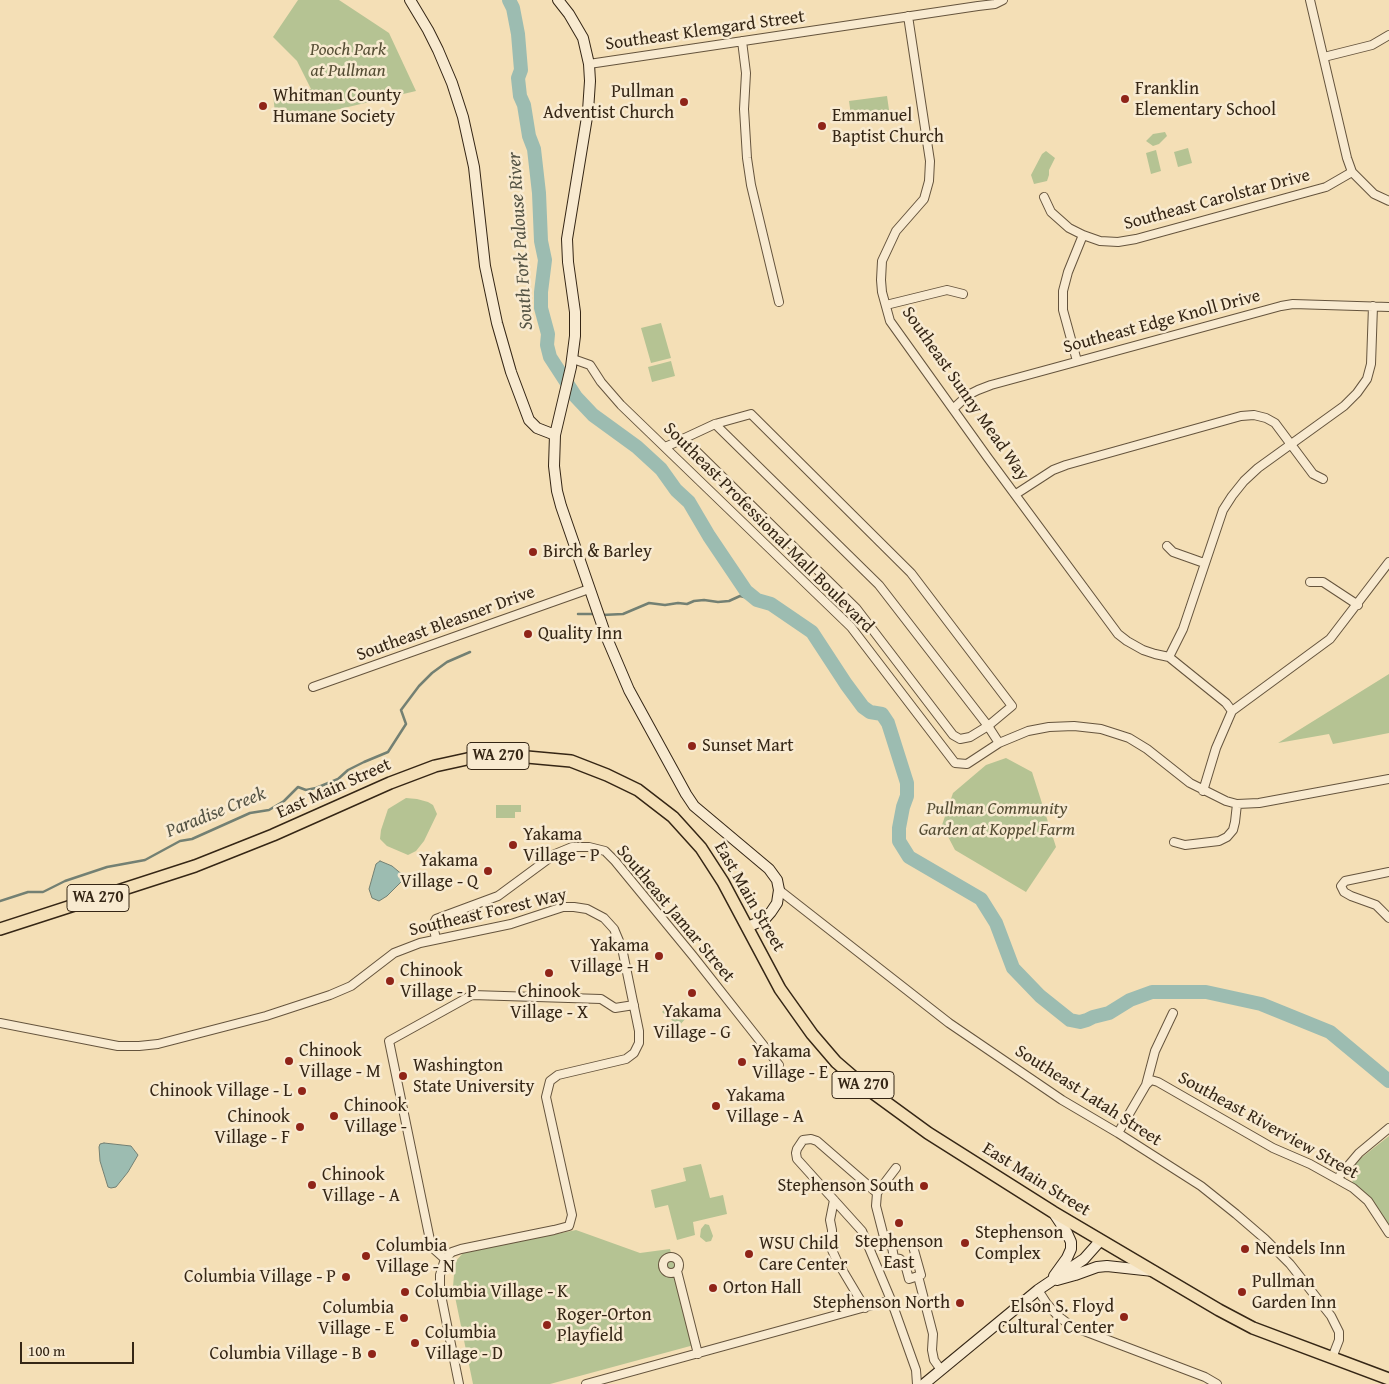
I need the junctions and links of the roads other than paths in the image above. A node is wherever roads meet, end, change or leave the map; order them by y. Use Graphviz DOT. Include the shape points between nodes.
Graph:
graph roads {
  1 [pos="410,0"];
  2 [pos="558,0"];
  3 [pos="1003,0"];
  4 [pos="1310,0"];
  5 [pos="908,16"];
  6 [pos="1389,35"];
  7 [pos="742,41"];
  8 [pos="1324,57"];
  9 [pos="589,64"];
  10 [pos="1352,172"];
  11 [pos="1044,197"];
  12 [pos="1389,202"];
  13 [pos="1083,235"];
  14 [pos="963,294"];
  15 [pos="779,302"];
  16 [pos="886,305"];
  17 [pos="1373,306"];
  18 [pos="1389,307"];
  19 [pos="1078,361"];
  20 [pos="572,363"];
  21 [pos="952,409"];
  22 [pos="715,424"];
  23 [pos="555,435"];
  24 [pos="684,439"];
  25 [pos="1290,444"];
  26 [pos="665,447"];
  27 [pos="1323,479"];
  28 [pos="1016,494"];
  29 [pos="1167,546"];
  30 [pos="1389,562"];
  31 [pos="1204,563"];
  32 [pos="1310,582"];
  33 [pos="589,589"];
  34 [pos="1358,605"];
  35 [pos="1169,657"];
  36 [pos="313,687"];
  37 [pos="1232,711"];
  38 [pos="988,726"];
  39 [pos="999,743"];
  40 [pos="1389,779"];
  41 [pos="1203,791"];
  42 [pos="1237,804"];
  43 [pos="1174,842"];
  44 [pos="1389,872"];
  45 [pos="779,890"];
  46 [pos="1389,918"];
  47 [pos="747,928"];
  48 [pos="0,929"];
  49 [pos="436,939"];
  50 [pos="634,1004"];
  51 [pos="1173,1013"];
  52 [pos="0,1023"];
  53 [pos="779,1065"];
  54 [pos="1146,1085"];
  55 [pos="1389,1128"];
  56 [pos="1118,1133"];
  57 [pos="896,1168"];
  58 [pos="1337,1178"];
  59 [pos="878,1193"];
  60 [pos="834,1200"];
  61 [pos="845,1212"];
  62 [pos="1053,1212"];
  63 [pos="831,1216"];
  64 [pos="1389,1233"];
  65 [pos="1100,1241"];
  66 [pos="892,1247"];
  67 [pos="445,1259"];
  68 [pos="1154,1271"];
  69 [pos="677,1272"];
  70 [pos="918,1276"];
  71 [pos="1049,1282"];
  72 [pos="1038,1290"];
  73 [pos="890,1300"];
  74 [pos="865,1308"];
  75 [pos="698,1354"];
  76 [pos="1332,1358"];
  77 [pos="941,1370"];
  78 [pos="1389,1378"];
  79 [pos="459,1384"];
  80 [pos="586,1384"];
  81 [pos="917,1384"];
  82 [pos="924,1384"];
  83 [pos="1217,1384"];
  1 -- 23 [label="street" via="438,50 463,117 474,167 489,285 518,393 532,425"];
  2 -- 9 [label="street" via="579,30"];
  3 -- 5 [label="street, Southeast Klemgard Street" via="995,4"];
  4 -- 8 [label="street"];
  5 -- 7 [label="street, Southeast Klemgard Street"];
  5 -- 16 [label="street, Southeast Sunny Mead Way" via="930,161 929,181 924,199 896,231 882,260 881,280"];
  6 -- 8 [label="street" via="1372,45"];
  7 -- 9 [label="street, Southeast Klemgard Street"];
  7 -- 15 [label="street" via="746,73 747,158"];
  8 -- 10 [label="street"];
  9 -- 20 [label="street" via="588,111 567,239 575,312"];
  10 -- 12 [label="street" via="1374,194"];
  10 -- 13 [label="street, Southeast Carolstar Drive" via="1326,187 1136,239 1118,242"];
  11 -- 13 [label="street, Southeast Carolstar Drive" via="1058,220"];
  13 -- 19 [label="street" via="1063,291 1063,310"];
  14 -- 16 [label="street" via="947,290"];
  16 -- 21 [label="street, Southeast Sunny Mead Way" via="890,321"];
  17 -- 18 [label="street, Southeast Edge Knoll Drive"];
  17 -- 19 [label="street, Southeast Edge Knoll Drive" via="1281,306"];
  17 -- 25 [label="street" via="1371,364 1367,379 1344,406"];
  19 -- 21 [label="street, Southeast Edge Knoll Drive" via="978,390"];
  20 -- 23 [label="street"];
  20 -- 26 [label="street, Southeast Professional Mall Boulevard" via="590,365 621,405"];
  21 -- 28 [label="street, Southeast Sunny Mead Way"];
  22 -- 24 [label="street"];
  22 -- 38 [label="street" via="879,585"];
  22 -- 38 [label="street" via="751,414 911,573 1012,706"];
  23 -- 33 [label="street" via="557,491"];
  24 -- 26 [label="street"];
  24 -- 38 [label="street" via="856,608 953,735 960,739 970,737"];
  25 -- 27 [label="street" via="1313,474"];
  25 -- 28 [label="street" via="1281,429 1266,418 1241,416 1066,465"];
  25 -- 31 [label="street" via="1258,468 1232,496 1223,510"];
  26 -- 39 [label="street, Southeast Professional Mall Boulevard" via="851,627 955,763 967,764"];
  28 -- 35 [label="street, Southeast Sunny Mead Way" via="1118,634 1143,650"];
  29 -- 31 [label="street" via="1173,552"];
  30 -- 34 [label="street"];
  31 -- 35 [label="street" via="1183,629"];
  32 -- 34 [label="street" via="1323,582"];
  33 -- 36 [label="street, Southeast Bleasner Drive"];
  33 -- 45 [label="street" via="629,690 686,794 700,811 774,874"];
  34 -- 37 [label="street" via="1330,639"];
  35 -- 37 [label="street, Southeast Sunny Mead Way"];
  37 -- 41 [label="street"];
  38 -- 39 [label="street"];
  39 -- 41 [label="street, Southeast Professional Mall Boulevard" via="1049,727 1081,726 1107,731 1147,749"];
  40 -- 42 [label="street" via="1260,803"];
  41 -- 42 [label="street, Southeast Professional Mall Boulevard"];
  42 -- 43 [label="street" via="1235,822 1227,837 1185,845"];
  44 -- 46 [label="street" via="1345,881 1341,886 1344,892 1376,906"];
  45 -- 47 [label="street" via="777,903 771,912 764,920"];
  45 -- 56 [label="street, Southeast Latah Street" via="950,1023 1062,1100"];
  47 -- 48 [label="main road, East Main Street / WA 270" via="701,848 673,817 638,790 571,761 508,756 466,759 422,770 220,856 138,886"];
  47 -- 62 [label="main road, East Main Street / WA 270" via="780,989 836,1062 928,1133"];
  49 -- 50 [label="street, Southeast Forest Way" via="511,924 563,908 587,910 604,918 619,939"];
  49 -- 52 [label="street, Southeast Forest Way" via="394,953 351,986 324,997 158,1044 118,1046"];
  49 -- 53 [label="street, Southeast Jamar Street" via="433,925 436,919 498,896 555,854 572,847 589,846 605,851"];
  50 -- 67 [label="street, Southeast Forest Way" via="640,1043 634,1053 626,1058 558,1075 547,1087 546,1097 572,1215 569,1226 461,1249"];
  50 -- 67 [label="street" via="615,1008 601,999 472,995 390,1041 430,1240"];
  51 -- 54 [label="street" via="1155,1051"];
  54 -- 56 [label="street"];
  54 -- 58 [label="street, Southeast Riverview Street" via="1151,1080 1158,1082 1273,1148"];
  55 -- 58 [label="street"];
  56 -- 76 [label="street, Southeast Latah Street" via="1201,1186 1266,1239 1336,1325 1339,1340"];
  57 -- 59 [label="street"];
  58 -- 64 [label="street, Southeast Riverview Street" via="1368,1202"];
  59 -- 60 [label="street" via="816,1142 803,1140 796,1149 797,1159"];
  59 -- 66 [label="street" via="876,1206 884,1241"];
  60 -- 61 [label="street"];
  60 -- 63 [label="street"];
  61 -- 63 [label="street" via="837,1210"];
  61 -- 73 [label="street" via="864,1236"];
  62 -- 65 [label="main road, East Main Street / WA 270"];
  62 -- 71 [label="street" via="1067,1233 1071,1249"];
  63 -- 74 [label="street" via="832,1250"];
  65 -- 68 [label="main road, East Main Street / WA 270"];
  65 -- 71 [label="street" via="1084,1259"];
  66 -- 70 [label="street" via="894,1258 905,1264 909,1279"];
  66 -- 70 [label="street" via="901,1242 912,1243 921,1276"];
  67 -- 79 [label="street" via="440,1290"];
  68 -- 71 [label="street" via="1097,1267"];
  68 -- 76 [label="main road, East Main Street / WA 270" via="1252,1328"];
  69 -- 75 [label="street"];
  70 -- 77 [label="street" via="933,1334 934,1360"];
  71 -- 72 [label="street"];
  72 -- 77 [label="street"];
  72 -- 83 [label="street" via="1058,1316 1071,1326"];
  73 -- 74 [label="street"];
  73 -- 81 [label="street" via="916,1370"];
  74 -- 75 [label="street"];
  75 -- 80 [label="street"];
  76 -- 78 [label="main road, East Main Street / WA 270"];
  77 -- 82 [label="street"];
}
